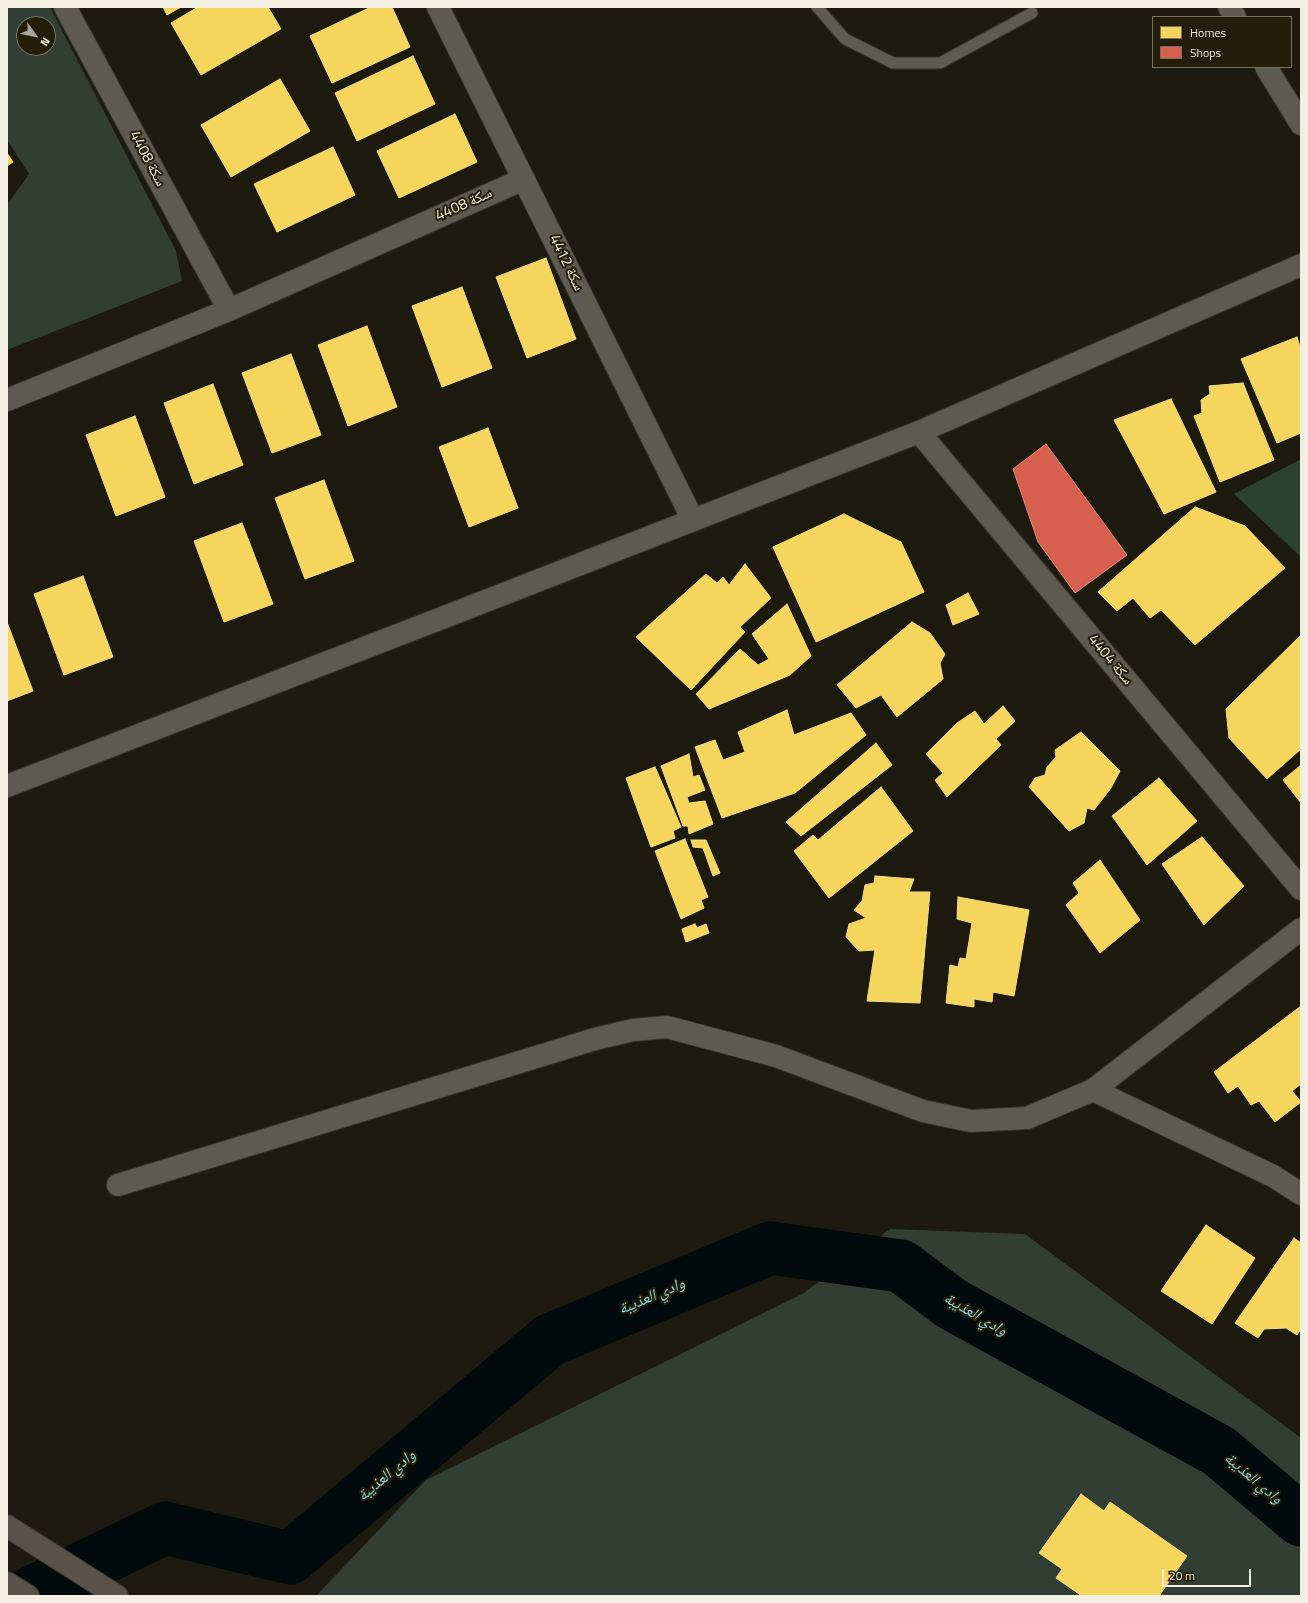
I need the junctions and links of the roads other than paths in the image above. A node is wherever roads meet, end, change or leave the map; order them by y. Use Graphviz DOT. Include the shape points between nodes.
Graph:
graph roads {
  1 [pos="65,7"];
  2 [pos="438,7"];
  3 [pos="817,7"];
  4 [pos="1229,7"];
  5 [pos="1032,13"];
  6 [pos="1234,16"];
  7 [pos="1267,68"];
  8 [pos="1301,124"];
  9 [pos="524,179"];
  10 [pos="1301,265"];
  11 [pos="229,310"];
  12 [pos="7,400"];
  13 [pos="919,432"];
  14 [pos="693,520"];
  15 [pos="7,786"];
  16 [pos="1301,889"];
  17 [pos="1301,929"];
  18 [pos="1093,1090"];
  19 [pos="118,1185"];
  20 [pos="1301,1194"];
  21 [pos="7,1526"];
  22 [pos="7,1583"];
  23 [pos="28,1596"];
  24 [pos="117,1596"];
  1 -- 11 [label="street, سكة 4408"];
  2 -- 9 [label="street, سكة 4412"];
  3 -- 5 [label="lane" via="845,39 893,63 940,63"];
  4 -- 6 [label="street"];
  7 -- 8 [label="street"];
  9 -- 11 [label="street, سكة 4408"];
  9 -- 14 [label="street, سكة 4412"];
  10 -- 13 [label="street"];
  11 -- 12 [label="street, سكة 4408"];
  13 -- 14 [label="street"];
  13 -- 16 [label="street, سكة 4404"];
  14 -- 15 [label="street"];
  17 -- 18 [label="street"];
  18 -- 19 [label="street" via="1027,1118 971,1121 923,1111 776,1056 667,1027 633,1030"];
  18 -- 20 [label="street" via="1273,1176"];
  21 -- 24 [label="main road"];
  22 -- 23 [label="main road"];
}
